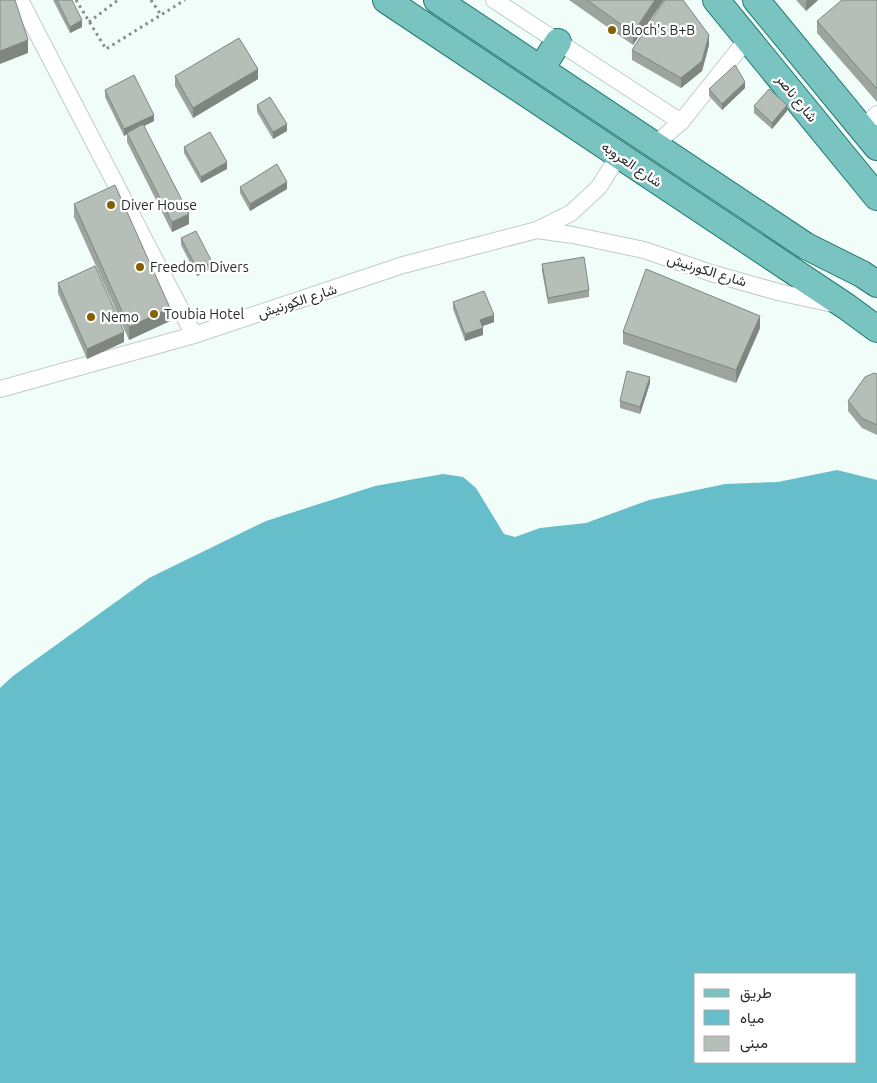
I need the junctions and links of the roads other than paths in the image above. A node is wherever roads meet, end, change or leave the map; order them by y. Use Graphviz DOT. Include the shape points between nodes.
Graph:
graph roads {
  1 [pos="20,0"];
  2 [pos="386,0"];
  3 [pos="437,0"];
  4 [pos="494,0"];
  5 [pos="716,0"];
  6 [pos="756,0"];
  7 [pos="748,38"];
  8 [pos="558,42"];
  9 [pos="541,69"];
  10 [pos="681,122"];
  11 [pos="872,130"];
  12 [pos="654,145"];
  13 [pos="619,155"];
  14 [pos="877,197"];
  15 [pos="537,230"];
  16 [pos="877,284"];
  17 [pos="846,307"];
  18 [pos="877,328"];
  19 [pos="194,335"];
  20 [pos="0,389"];
  1 -- 19 [label="street"];
  2 -- 13 [label="main road, شارع العروبه"];
  3 -- 9 [label="main road, شارع العروبه"];
  4 -- 8 [label="street"];
  5 -- 7 [label="main road, شارع ناصر"];
  6 -- 11 [label="main road"];
  7 -- 10 [label="street"];
  7 -- 14 [label="main road, شارع ناصر"];
  8 -- 9 [label="main road"];
  8 -- 10 [label="street"];
  9 -- 12 [label="main road, شارع العروبه"];
  10 -- 12 [label="street"];
  12 -- 16 [label="main road, شارع العروبه" via="806,246"];
  13 -- 15 [label="street, شارع الكورنيش" via="599,188 571,213"];
  13 -- 17 [label="main road, شارع العروبه"];
  15 -- 17 [label="street, شارع الكورنيش" via="644,250 778,292"];
  15 -- 19 [label="street, شارع الكورنيش" via="404,265"];
  17 -- 18 [label="main road, شارع العروبه"];
  19 -- 20 [label="street, شارع الكورنيش"];
}
